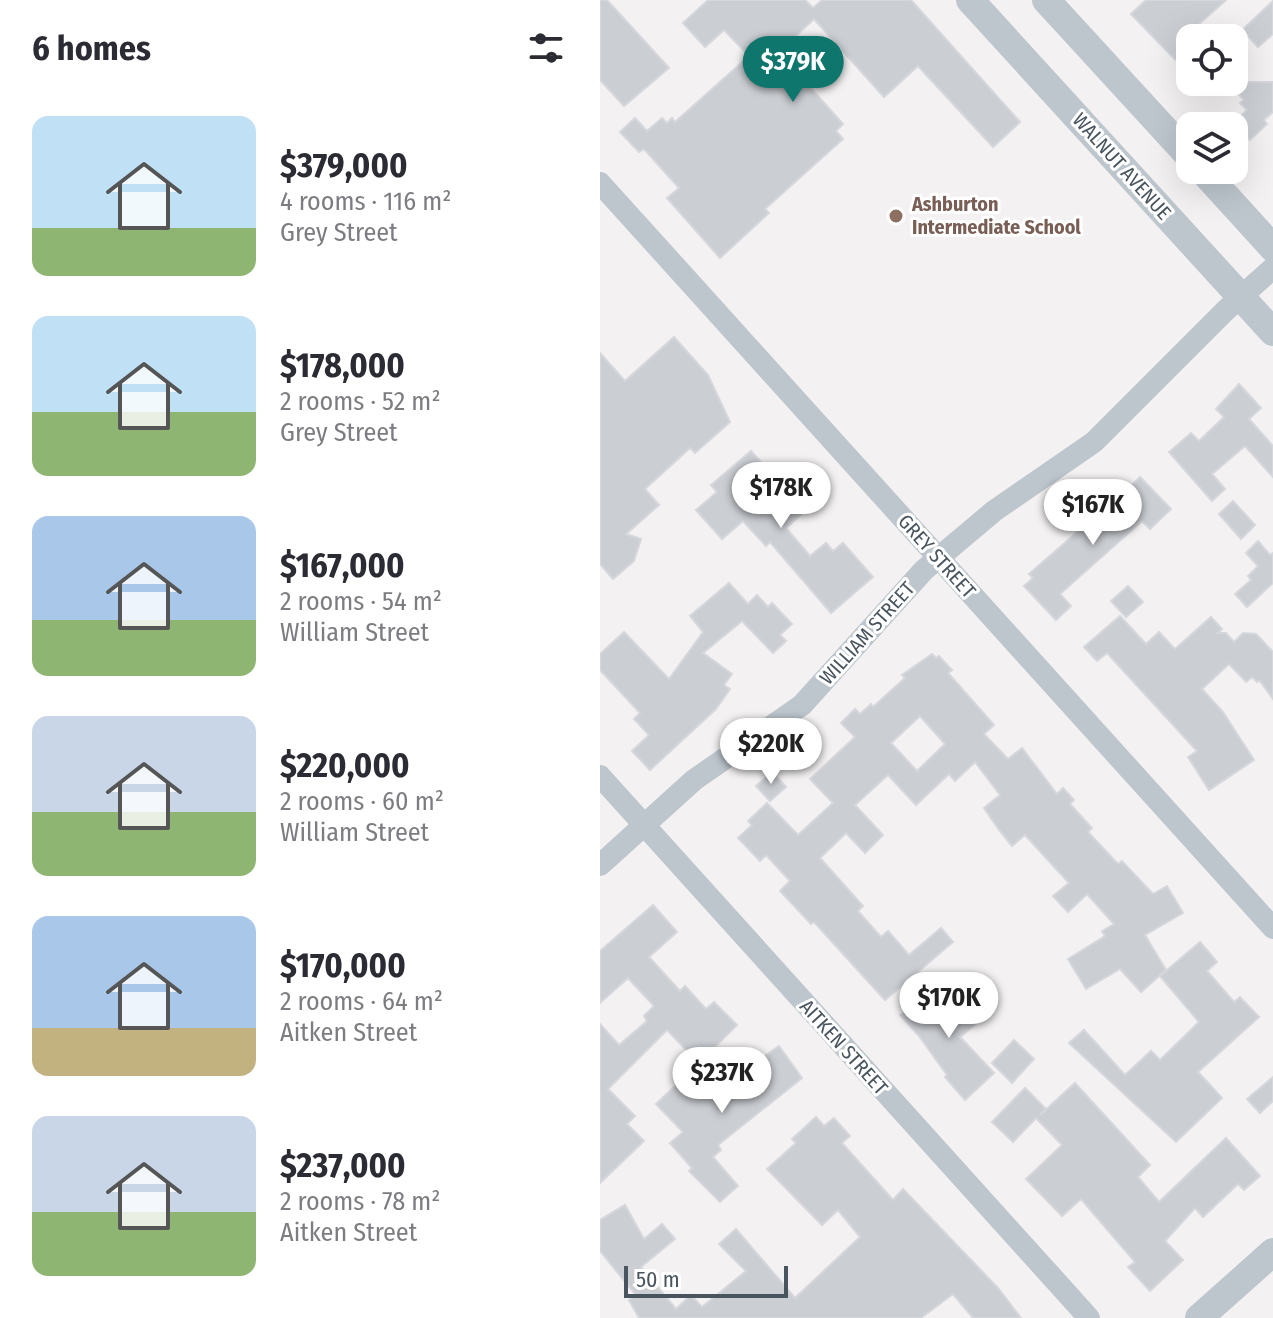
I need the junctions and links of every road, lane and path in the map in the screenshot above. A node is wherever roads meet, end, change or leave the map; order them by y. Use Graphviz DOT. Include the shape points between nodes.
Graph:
graph roads {
  1 [pos="970,0"];
  2 [pos="1046,0"];
  3 [pos="1176,142"];
  4 [pos="600,183"];
  5 [pos="1215,184"];
  6 [pos="1273,248"];
  7 [pos="1273,268"];
  8 [pos="1242,297"];
  9 [pos="1273,332"];
  10 [pos="939,558"];
  11 [pos="600,776"];
  12 [pos="643,824"];
  13 [pos="600,865"];
  14 [pos="1273,928"];
  15 [pos="1273,1252"];
  16 [pos="1089,1318"];
  17 [pos="1199,1318"];
  1 -- 8 [label="street, WALNUT AVENUE"];
  2 -- 3 [label="street"];
  4 -- 10 [label="street, GREY STREET"];
  5 -- 6 [label="street"];
  7 -- 8 [label="street, WILLIAM STREET"];
  8 -- 9 [label="street, WALNUT AVENUE"];
  8 -- 10 [label="street, WILLIAM STREET" via="1094,442 994,511"];
  10 -- 12 [label="street, WILLIAM STREET" via="894,600 802,705 694,780"];
  10 -- 14 [label="street, GREY STREET"];
  11 -- 12 [label="street, AITKEN STREET"];
  12 -- 13 [label="street, WILLIAM STREET"];
  12 -- 16 [label="street, AITKEN STREET"];
  15 -- 17 [label="street"];
}
